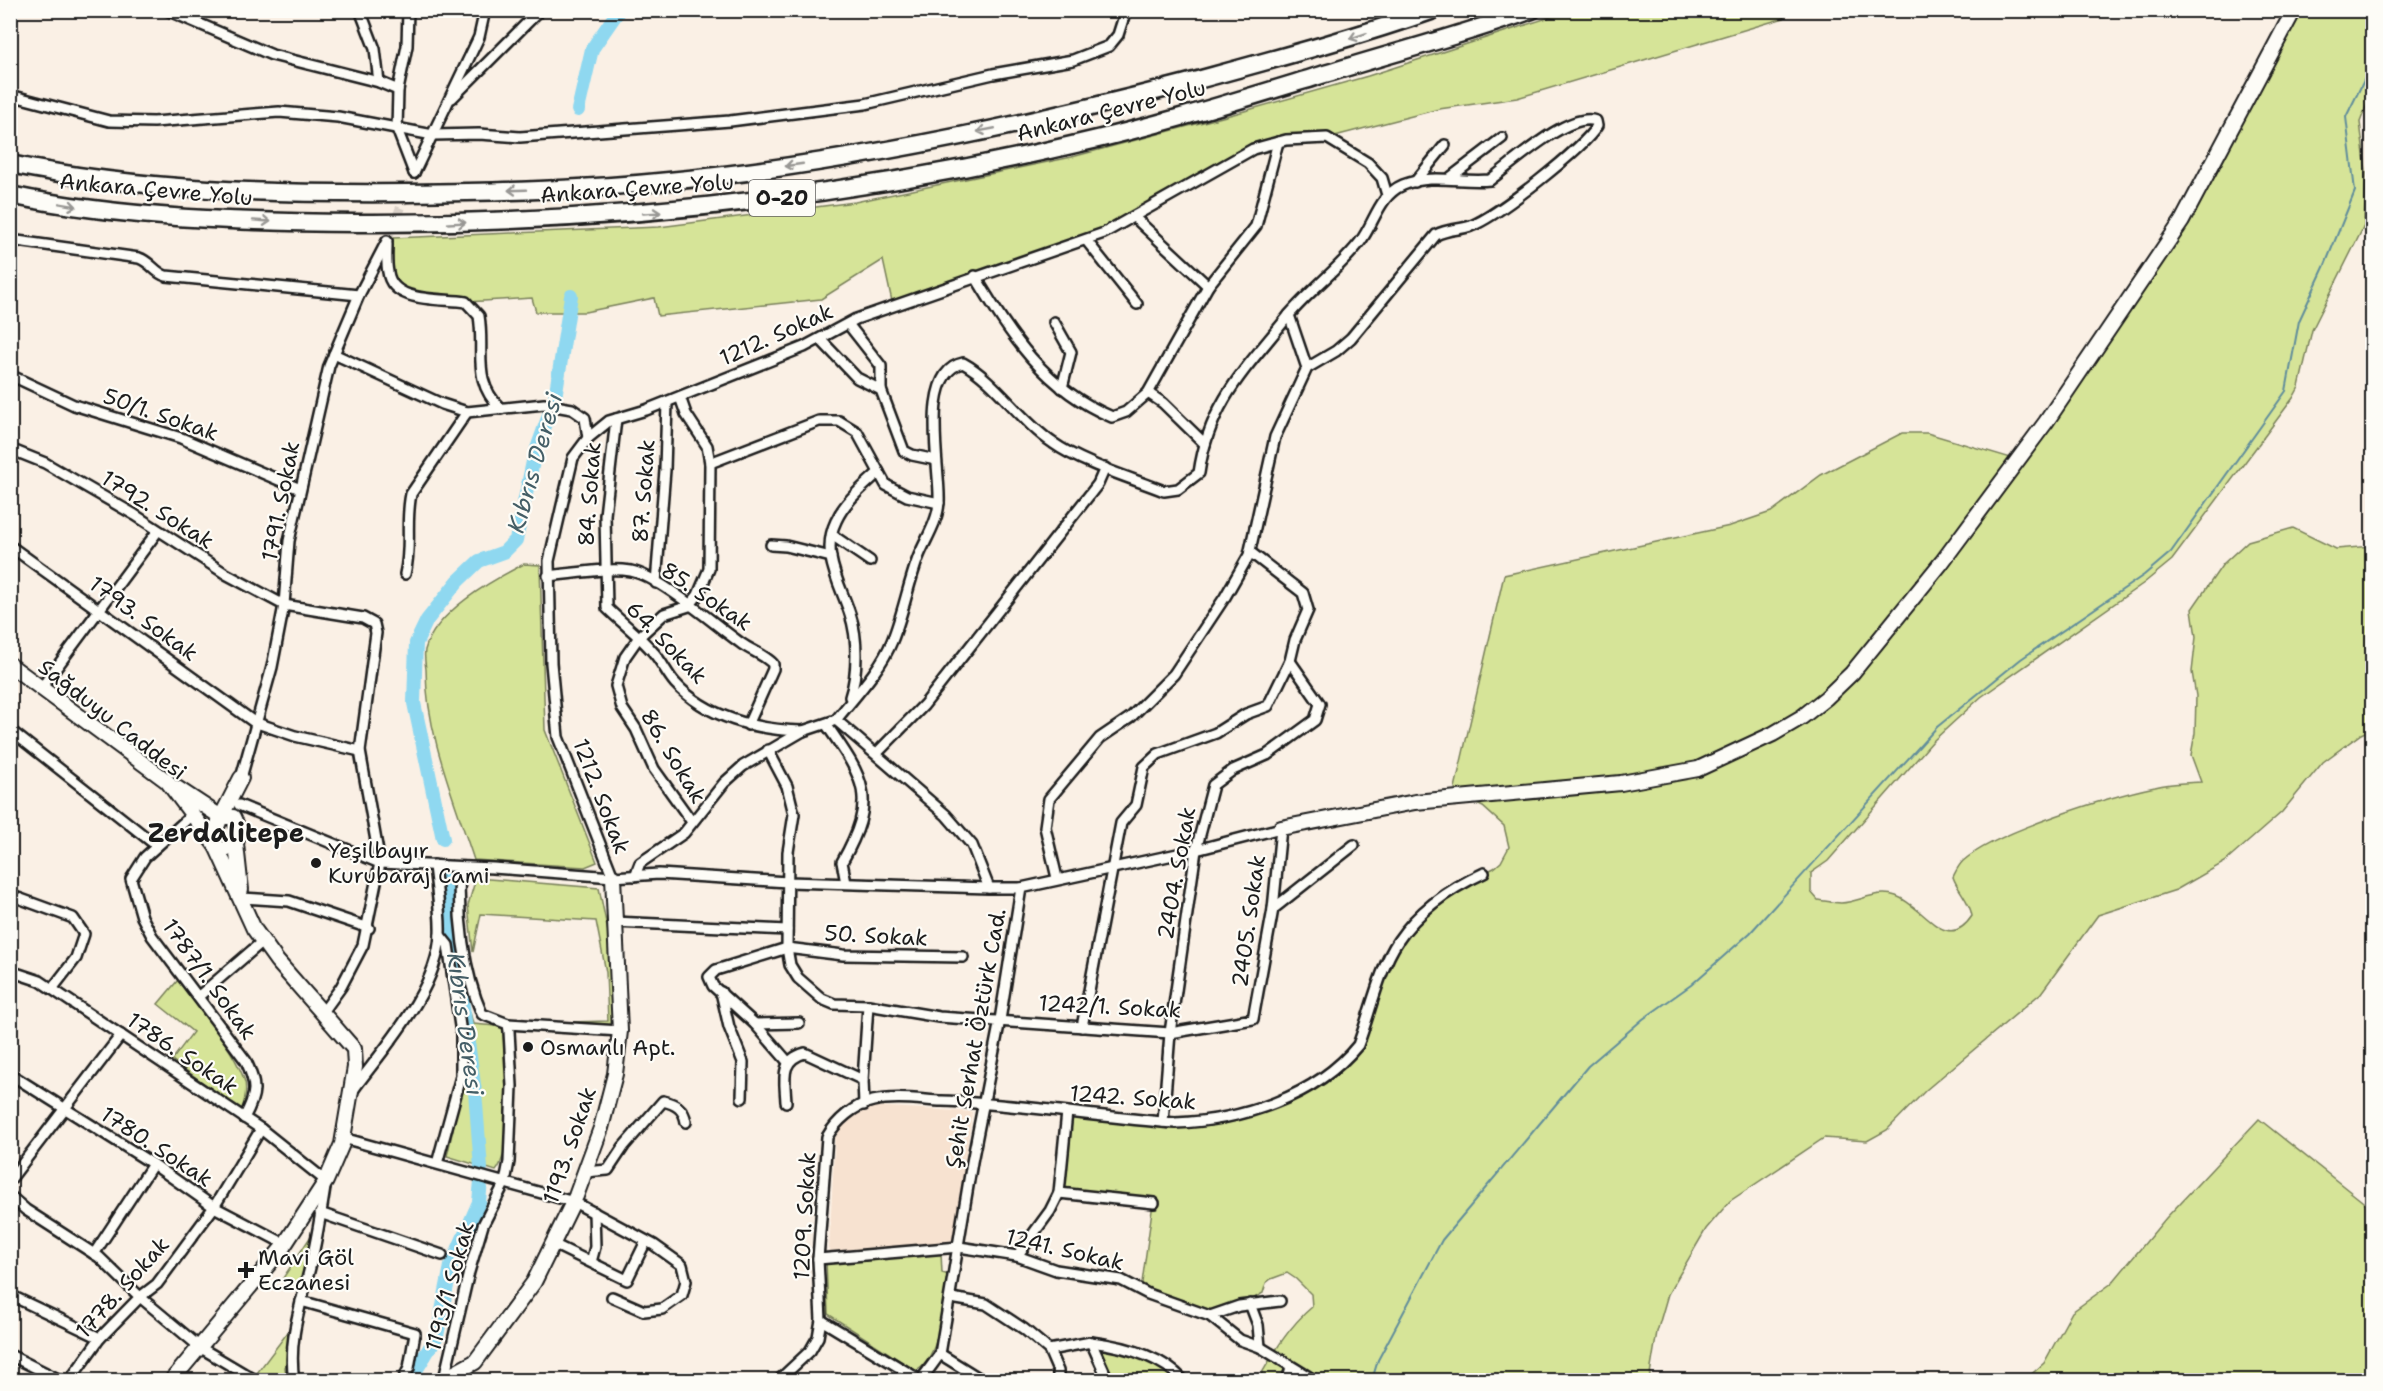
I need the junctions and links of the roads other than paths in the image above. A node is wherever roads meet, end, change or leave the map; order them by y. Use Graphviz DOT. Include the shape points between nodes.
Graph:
graph roads {
  1 [pos="167,10"];
  2 [pos="360,10"];
  3 [pos="408,10"];
  4 [pos="484,10"];
  5 [pos="540,10"];
  6 [pos="1126,10"];
  7 [pos="1434,10"];
  8 [pos="1532,10"];
  9 [pos="2294,10"];
  10 [pos="379,82"];
  11 [pos="398,90"];
  12 [pos="10,95"];
  13 [pos="448,102"];
  14 [pos="397,129"];
  15 [pos="433,135"];
  16 [pos="1502,138"];
  17 [pos="1278,142"];
  18 [pos="1445,145"];
  19 [pos="10,164"];
  20 [pos="1450,177"];
  21 [pos="1416,182"];
  22 [pos="10,195"];
  23 [pos="1387,195"];
  24 [pos="1134,217"];
  25 [pos="10,240"];
  26 [pos="1086,240"];
  27 [pos="975,276"];
  28 [pos="1208,286"];
  29 [pos="359,295"];
  30 [pos="1137,304"];
  31 [pos="1289,315"];
  32 [pos="1054,322"];
  33 [pos="848,324"];
  34 [pos="820,339"];
  35 [pos="334,354"];
  36 [pos="1307,368"];
  37 [pos="10,375"];
  38 [pos="1062,388"];
  39 [pos="881,390"];
  40 [pos="1148,393"];
  41 [pos="680,397"];
  42 [pos="667,402"];
  43 [pos="501,409"];
  44 [pos="467,412"];
  45 [pos="616,419"];
  46 [pos="588,438"];
  47 [pos="1205,444"];
  48 [pos="10,448"];
  49 [pos="936,460"];
  50 [pos="710,463"];
  51 [pos="1105,468"];
  52 [pos="879,472"];
  53 [pos="300,489"];
  54 [pos="939,503"];
  55 [pos="157,532"];
  56 [pos="832,535"];
  57 [pos="771,545"];
  58 [pos="10,546"];
  59 [pos="1250,552"];
  60 [pos="831,557"];
  61 [pos="870,561"];
  62 [pos="604,572"];
  63 [pos="405,574"];
  64 [pos="548,576"];
  65 [pos="656,583"];
  66 [pos="284,605"];
  67 [pos="689,606"];
  68 [pos="100,610"];
  69 [pos="639,637"];
  70 [pos="1290,661"];
  71 [pos="10,665"];
  72 [pos="42,687"];
  73 [pos="846,707"];
  74 [pos="836,720"];
  75 [pos="254,722"];
  76 [pos="826,724"];
  77 [pos="748,725"];
  78 [pos="10,730"];
  79 [pos="803,731"];
  80 [pos="768,750"];
  81 [pos="360,751"];
  82 [pos="878,753"];
  83 [pos="241,778"];
  84 [pos="167,781"];
  85 [pos="239,805"];
  86 [pos="193,814"];
  87 [pos="221,817"];
  88 [pos="692,822"];
  89 [pos="238,823"];
  90 [pos="1281,828"];
  91 [pos="236,844"];
  92 [pos="1354,845"];
  93 [pos="157,846"];
  94 [pos="216,846"];
  95 [pos="1196,850"];
  96 [pos="380,863"];
  97 [pos="434,865"];
  98 [pos="1112,867"];
  99 [pos="460,868"];
  100 [pos="1484,873"];
  101 [pos="635,876"];
  102 [pos="613,878"];
  103 [pos="1057,878"];
  104 [pos="788,882"];
  105 [pos="846,883"];
  106 [pos="989,888"];
  107 [pos="1021,888"];
  108 [pos="10,895"];
  109 [pos="242,898"];
  110 [pos="1273,909"];
  111 [pos="614,922"];
  112 [pos="369,928"];
  113 [pos="787,930"];
  114 [pos="440,935"];
  115 [pos="263,941"];
  116 [pos="787,948"];
  117 [pos="963,957"];
  118 [pos="10,975"];
  119 [pos="52,989"];
  120 [pos="721,992"];
  121 [pos="199,996"];
  122 [pos="868,1005"];
  123 [pos="323,1012"];
  124 [pos="1000,1020"];
  125 [pos="1253,1020"];
  126 [pos="799,1023"];
  127 [pos="508,1024"];
  128 [pos="755,1024"];
  129 [pos="1082,1027"];
  130 [pos="620,1031"];
  131 [pos="1170,1033"];
  132 [pos="121,1035"];
  133 [pos="788,1062"];
  134 [pos="10,1074"];
  135 [pos="863,1080"];
  136 [pos="350,1094"];
  137 [pos="742,1098"];
  138 [pos="786,1102"];
  139 [pos="985,1102"];
  140 [pos="864,1105"];
  141 [pos="63,1109"];
  142 [pos="1068,1113"];
  143 [pos="244,1118"];
  144 [pos="686,1122"];
  145 [pos="1163,1122"];
  146 [pos="261,1129"];
  147 [pos="343,1138"];
  148 [pos="438,1160"];
  149 [pos="153,1164"];
  150 [pos="585,1172"];
  151 [pos="10,1180"];
  152 [pos="326,1181"];
  153 [pos="505,1182"];
  154 [pos="1059,1193"];
  155 [pos="10,1196"];
  156 [pos="574,1202"];
  157 [pos="1154,1203"];
  158 [pos="214,1207"];
  159 [pos="594,1212"];
  160 [pos="321,1213"];
  161 [pos="646,1241"];
  162 [pos="285,1244"];
  163 [pos="553,1244"];
  164 [pos="959,1247"];
  165 [pos="94,1254"];
  166 [pos="442,1255"];
  167 [pos="1017,1256"];
  168 [pos="818,1259"];
  169 [pos="591,1262"];
  170 [pos="10,1295"];
  171 [pos="140,1297"];
  172 [pos="612,1297"];
  173 [pos="951,1298"];
  174 [pos="301,1301"];
  175 [pos="1280,1301"];
  176 [pos="1250,1304"];
  177 [pos="1210,1316"];
  178 [pos="821,1320"];
  179 [pos="100,1338"];
  180 [pos="1091,1342"];
  181 [pos="1260,1347"];
  182 [pos="201,1348"];
  183 [pos="1049,1350"];
  184 [pos="939,1354"];
  185 [pos="10,1355"];
  186 [pos="1291,1368"];
  187 [pos="60,1380"];
  188 [pos="70,1380"];
  189 [pos="172,1380"];
  190 [pos="255,1380"];
  191 [pos="294,1380"];
  192 [pos="403,1380"];
  193 [pos="443,1380"];
  194 [pos="778,1380"];
  195 [pos="921,1380"];
  196 [pos="982,1380"];
  197 [pos="1058,1380"];
  198 [pos="1108,1380"];
  199 [pos="1183,1380"];
  200 [pos="1287,1380"];
  201 [pos="1314,1380"];
  1 -- 10 [label="street" via="272,55"];
  2 -- 10 [label="street" via="375,49"];
  3 -- 11 [label="street" via="407,46"];
  4 -- 13 [label="street" via="478,37"];
  5 -- 13 [label="street"];
  6 -- 15 [label="street" via="1118,34 1109,46 1095,53 865,105 730,121 520,137"];
  7 -- 19 [label="highway, Ankara Çevre Yolu / O-20, one-way" via="1354,37 1065,115 840,159 667,182 442,192 304,192 112,182"];
  22 -- 8 [label="highway, Ankara Çevre Yolu / O-20, one-way" via="95,209 290,222 441,223 663,212 749,203 953,170 1082,143 1244,99"];
  9 -- 90 [label="street" via="2182,221 2046,422 1942,562 1852,673 1826,698 1773,734 1698,769 1621,783 1415,802"];
  10 -- 11 [label="street"];
  11 -- 14 [label="street"];
  12 -- 14 [label="street" via="110,121 154,122 279,112 338,117"];
  13 -- 15 [label="street"];
  14 -- 15 [label="street"];
  14 -- 15 [label="street" via="414,173"];
  16 -- 20 [label="street"];
  17 -- 23 [label="street, 1212. Sokak" via="1327,138 1368,163 1382,178"];
  17 -- 24 [label="street, 1212. Sokak" via="1253,149"];
  17 -- 28 [label="street" via="1256,226"];
  18 -- 21 [label="street"];
  20 -- 21 [label="street"];
  20 -- 36 [label="street" via="1490,180 1566,125 1588,118 1596,121 1591,136 1576,150 1485,217 1471,226 1436,235 1351,338"];
  21 -- 23 [label="street" via="1404,184"];
  23 -- 31 [label="street" via="1360,241"];
  24 -- 26 [label="street, 1212. Sokak"];
  24 -- 28 [label="street"];
  25 -- 29 [label="street" via="139,258 166,276"];
  26 -- 27 [label="street, 1212. Sokak"];
  26 -- 30 [label="street"];
  27 -- 33 [label="street, 1212. Sokak"];
  27 -- 38 [label="street" via="1039,369"];
  28 -- 40 [label="street"];
  29 -- 35 [label="street, 1791. Sokak"];
  29 -- 43 [label="street, 1791. Sokak" via="387,241 388,274 394,286 419,297 466,302 479,316 482,381"];
  31 -- 36 [label="street"];
  31 -- 47 [label="street" via="1225,394"];
  32 -- 38 [label="street" via="1071,352"];
  33 -- 34 [label="street, 1212. Sokak"];
  33 -- 39 [label="street" via="881,366"];
  34 -- 39 [label="street" via="857,378"];
  34 -- 41 [label="street, 1212. Sokak"];
  35 -- 44 [label="street"];
  35 -- 53 [label="street, 1791. Sokak"];
  36 -- 59 [label="street" via="1275,437"];
  37 -- 53 [label="street, 50/1. Sokak" via="74,405 181,438"];
  38 -- 40 [label="street" via="1090,408 1112,417 1126,412"];
  39 -- 49 [label="street" via="904,451"];
  40 -- 47 [label="street"];
  41 -- 42 [label="street, 1212. Sokak"];
  41 -- 50 [label="street" via="707,446"];
  42 -- 45 [label="street, 1212. Sokak"];
  42 -- 65 [label="street, 87. Sokak"];
  43 -- 44 [label="street"];
  43 -- 46 [label="street" via="564,406 585,418"];
  44 -- 63 [label="street" via="411,494 411,552"];
  45 -- 46 [label="street, 1212. Sokak"];
  45 -- 62 [label="street, 84. Sokak" via="608,469"];
  46 -- 64 [label="street, 1212. Sokak" via="573,458"];
  47 -- 51 [label="street" via="1199,472 1178,489 1164,491"];
  48 -- 55 [label="street, 1792. Sokak" via="45,463"];
  49 -- 51 [label="street" via="937,390 945,374 963,363 1054,445"];
  49 -- 54 [label="street"];
  50 -- 52 [label="street" via="819,421 838,421 857,432"];
  50 -- 67 [label="street" via="710,569"];
  51 -- 82 [label="street" via="1098,484 924,705"];
  52 -- 54 [label="street" via="886,485 908,496"];
  52 -- 56 [label="street" via="851,499"];
  53 -- 66 [label="street, 1791. Sokak" via="289,541"];
  54 -- 73 [label="street" via="891,643"];
  55 -- 66 [label="street, 1792. Sokak"];
  55 -- 68 [label="street"];
  56 -- 60 [label="street"];
  56 -- 61 [label="street"];
  57 -- 60 [label="street"];
  58 -- 68 [label="street, 1793. Sokak"];
  59 -- 70 [label="street" via="1303,593 1308,610"];
  59 -- 103 [label="street" via="1226,597 1174,675 1131,717 1100,738 1049,799 1045,827"];
  60 -- 73 [label="street" via="831,568 851,617 855,682"];
  62 -- 64 [label="street, 85. Sokak"];
  62 -- 65 [label="street, 85. Sokak" via="632,571"];
  62 -- 69 [label="street, 64. Sokak" via="607,608"];
  64 -- 102 [label="street, 1212. Sokak" via="558,737"];
  65 -- 67 [label="street, 85. Sokak"];
  66 -- 75 [label="street, 1791. Sokak" via="272,667"];
  66 -- 81 [label="street" via="363,618 374,624"];
  67 -- 69 [label="street, 86. Sokak" via="664,614"];
  67 -- 77 [label="street, 85. Sokak" via="774,664"];
  68 -- 72 [label="street"];
  68 -- 75 [label="street, 1793. Sokak"];
  69 -- 77 [label="street, 64. Sokak" via="690,698"];
  69 -- 88 [label="street, 86. Sokak" via="620,670 616,686 622,708 654,770"];
  70 -- 95 [label="street, 2404. Sokak" via="1320,704 1315,720 1267,755 1221,776 1213,785"];
  70 -- 98 [label="street" via="1268,706 1246,714 1216,733 1158,754 1144,767 1136,805 1121,823"];
  71 -- 72 [label="street, Sağduyu Caddesi"];
  72 -- 84 [label="street, Sağduyu Caddesi"];
  73 -- 74 [label="street"];
  74 -- 76 [label="street"];
  74 -- 82 [label="street"];
  75 -- 81 [label="street, 1793. Sokak"];
  75 -- 83 [label="street, 1791. Sokak"];
  76 -- 79 [label="street"];
  76 -- 105 [label="street" via="860,776 865,797 842,862"];
  77 -- 79 [label="street, 64. Sokak"];
  78 -- 93 [label="street"];
  79 -- 80 [label="street"];
  80 -- 88 [label="street" via="724,783"];
  80 -- 104 [label="street" via="787,786 794,814"];
  81 -- 96 [label="street"];
  82 -- 106 [label="street" via="946,815 972,845"];
  83 -- 85 [label="street"];
  83 -- 87 [label="street"];
  84 -- 86 [label="street, Sağduyu Caddesi"];
  84 -- 87 [label="street"];
  85 -- 89 [label="street"];
  85 -- 96 [label="street"];
  86 -- 93 [label="street, 1787/1. Sokak"];
  86 -- 94 [label="street, Sağduyu Caddesi"];
  87 -- 89 [label="street" via="233,818"];
  87 -- 94 [label="street" via="214,834"];
  88 -- 101 [label="street" via="684,834 640,863"];
  89 -- 91 [label="street"];
  90 -- 95 [label="street"];
  90 -- 110 [label="street, 2405. Sokak"];
  91 -- 94 [label="street" via="223,850"];
  91 -- 109 [label="street"];
  92 -- 110 [label="street"];
  93 -- 121 [label="street, 1787/1. Sokak" via="131,879 152,936"];
  94 -- 109 [label="street, Sağduyu Caddesi"];
  95 -- 98 [label="street"];
  95 -- 131 [label="street, 2404. Sokak"];
  96 -- 97 [label="street, Şehit Serhat Öztürk Cad."];
  96 -- 112 [label="street"];
  97 -- 99 [label="street, Şehit Serhat Öztürk Cad."];
  97 -- 114 [label="street"];
  98 -- 103 [label="street"];
  98 -- 129 [label="street"];
  99 -- 102 [label="street, Şehit Serhat Öztürk Cad."];
  99 -- 127 [label="street" via="458,904 473,994 482,1014"];
  100 -- 145 [label="street, 1242. Sokak" via="1431,905 1398,941 1358,1045 1332,1072 1285,1098 1235,1116 1207,1122"];
  101 -- 102 [label="street, Şehit Serhat Öztürk Cad."];
  101 -- 104 [label="street, Şehit Serhat Öztürk Cad."];
  102 -- 111 [label="street, 1193. Sokak"];
  103 -- 107 [label="street"];
  104 -- 105 [label="street, Şehit Serhat Öztürk Cad."];
  104 -- 113 [label="street"];
  105 -- 106 [label="street, Şehit Serhat Öztürk Cad."];
  106 -- 107 [label="street, Şehit Serhat Öztürk Cad."];
  107 -- 124 [label="street, Şehit Serhat Öztürk Cad."];
  108 -- 119 [label="street" via="73,918 84,934 76,958"];
  109 -- 112 [label="street" via="289,901"];
  109 -- 115 [label="street, Sağduyu Caddesi"];
  110 -- 125 [label="street, 2405. Sokak"];
  111 -- 113 [label="street"];
  111 -- 130 [label="street, 1193. Sokak"];
  112 -- 123 [label="street" via="341,987"];
  113 -- 116 [label="street"];
  114 -- 136 [label="street" via="414,1010"];
  114 -- 148 [label="street" via="448,945 461,1033 461,1065"];
  115 -- 121 [label="street"];
  115 -- 123 [label="street, Sağduyu Caddesi"];
  116 -- 117 [label="street, 50. Sokak" via="843,955"];
  116 -- 120 [label="street" via="716,970 709,977"];
  116 -- 122 [label="street, 1242/1. Sokak" via="790,965 806,988 834,1004"];
  118 -- 119 [label="street, 1786. Sokak" via="32,978"];
  119 -- 132 [label="street, 1786. Sokak"];
  120 -- 128 [label="street"];
  120 -- 137 [label="street" via="742,1062"];
  121 -- 143 [label="street, 1787/1. Sokak" via="246,1061 255,1080 254,1100"];
  122 -- 124 [label="street, 1242/1. Sokak" via="939,1017"];
  122 -- 135 [label="street"];
  123 -- 136 [label="street, Sağduyu Caddesi" via="354,1049"];
  124 -- 129 [label="street, 1242/1. Sokak"];
  124 -- 139 [label="street, Şehit Serhat Öztürk Cad."];
  125 -- 131 [label="street, 1242/1. Sokak"];
  126 -- 128 [label="street"];
  127 -- 130 [label="street"];
  127 -- 153 [label="street, 1193/1 Sokak" via="512,1123"];
  128 -- 133 [label="street"];
  129 -- 131 [label="street, 1242/1. Sokak"];
  130 -- 150 [label="street, 1193. Sokak" via="615,1074"];
  131 -- 145 [label="street, 2404. Sokak"];
  132 -- 141 [label="street"];
  132 -- 143 [label="street, 1786. Sokak"];
  133 -- 135 [label="street" via="805,1053"];
  133 -- 138 [label="street"];
  134 -- 141 [label="street, 1780. Sokak"];
  135 -- 140 [label="street"];
  136 -- 147 [label="street, Sağduyu Caddesi"];
  139 -- 140 [label="street, 1209. Sokak" via="898,1099"];
  139 -- 142 [label="street, 1242. Sokak"];
  139 -- 164 [label="street, Şehit Serhat Öztürk Cad."];
  140 -- 168 [label="street, 1209. Sokak" via="834,1126 827,1137"];
  141 -- 149 [label="street, 1780. Sokak"];
  141 -- 151 [label="street"];
  142 -- 145 [label="street, 1242. Sokak"];
  142 -- 154 [label="street"];
  143 -- 146 [label="street, 1786. Sokak"];
  144 -- 150 [label="street" via="685,1114 674,1103 663,1101 608,1170"];
  146 -- 152 [label="street, 1786. Sokak"];
  146 -- 158 [label="street, 1778. Sokak"];
  147 -- 152 [label="street, Sağduyu Caddesi"];
  147 -- 153 [label="street"];
  149 -- 158 [label="street, 1780. Sokak"];
  149 -- 165 [label="street"];
  150 -- 156 [label="street, 1193. Sokak"];
  152 -- 160 [label="street"];
  152 -- 162 [label="street, Sağduyu Caddesi"];
  153 -- 156 [label="street"];
  153 -- 193 [label="street, 1193/1 Sokak" via="483,1225"];
  154 -- 157 [label="street"];
  154 -- 167 [label="street"];
  155 -- 165 [label="street"];
  156 -- 159 [label="street"];
  156 -- 163 [label="street, 1193. Sokak"];
  158 -- 162 [label="street, 1780. Sokak"];
  158 -- 171 [label="street, 1778. Sokak" via="157,1284"];
  159 -- 161 [label="street"];
  159 -- 169 [label="street" via="596,1247"];
  160 -- 166 [label="street"];
  160 -- 174 [label="street"];
  161 -- 169 [label="street" via="627,1280"];
  161 -- 172 [label="street" via="682,1265 687,1281 682,1295 662,1309 644,1311"];
  162 -- 182 [label="street, Sağduyu Caddesi"];
  163 -- 169 [label="street"];
  163 -- 193 [label="street, 1193. Sokak" via="534,1282 475,1362"];
  164 -- 167 [label="street, 1241. Sokak"];
  164 -- 168 [label="street, 1241. Sokak"];
  164 -- 173 [label="street, Şehit Serhat Öztürk Cad."];
  165 -- 171 [label="street"];
  167 -- 177 [label="street, 1241. Sokak" via="1056,1270 1120,1280"];
  168 -- 178 [label="street, 1209. Sokak"];
  170 -- 179 [label="street"];
  171 -- 179 [label="street, 1778. Sokak"];
  171 -- 182 [label="street"];
  173 -- 183 [label="street" via="986,1304 1005,1314"];
  173 -- 184 [label="street, Şehit Serhat Öztürk Cad."];
  174 -- 191 [label="street" via="290,1359"];
  174 -- 192 [label="street" via="415,1333"];
  175 -- 176 [label="street"];
  176 -- 177 [label="street"];
  176 -- 181 [label="street" via="1258,1325"];
  177 -- 181 [label="street, 1241. Sokak" via="1240,1340"];
  178 -- 194 [label="street, 1209. Sokak" via="810,1351"];
  178 -- 195 [label="street"];
  179 -- 188 [label="street, 1778. Sokak"];
  180 -- 183 [label="street"];
  180 -- 198 [label="street"];
  180 -- 199 [label="street" via="1123,1347 1166,1366"];
  181 -- 186 [label="street, 1241. Sokak"];
  182 -- 189 [label="street, Sağduyu Caddesi"];
  182 -- 190 [label="street"];
  183 -- 197 [label="street"];
  184 -- 195 [label="street, Şehit Serhat Öztürk Cad."];
  184 -- 196 [label="street"];
  185 -- 187 [label="street"];
  186 -- 200 [label="street"];
  186 -- 201 [label="street, 1241. Sokak"];
}
